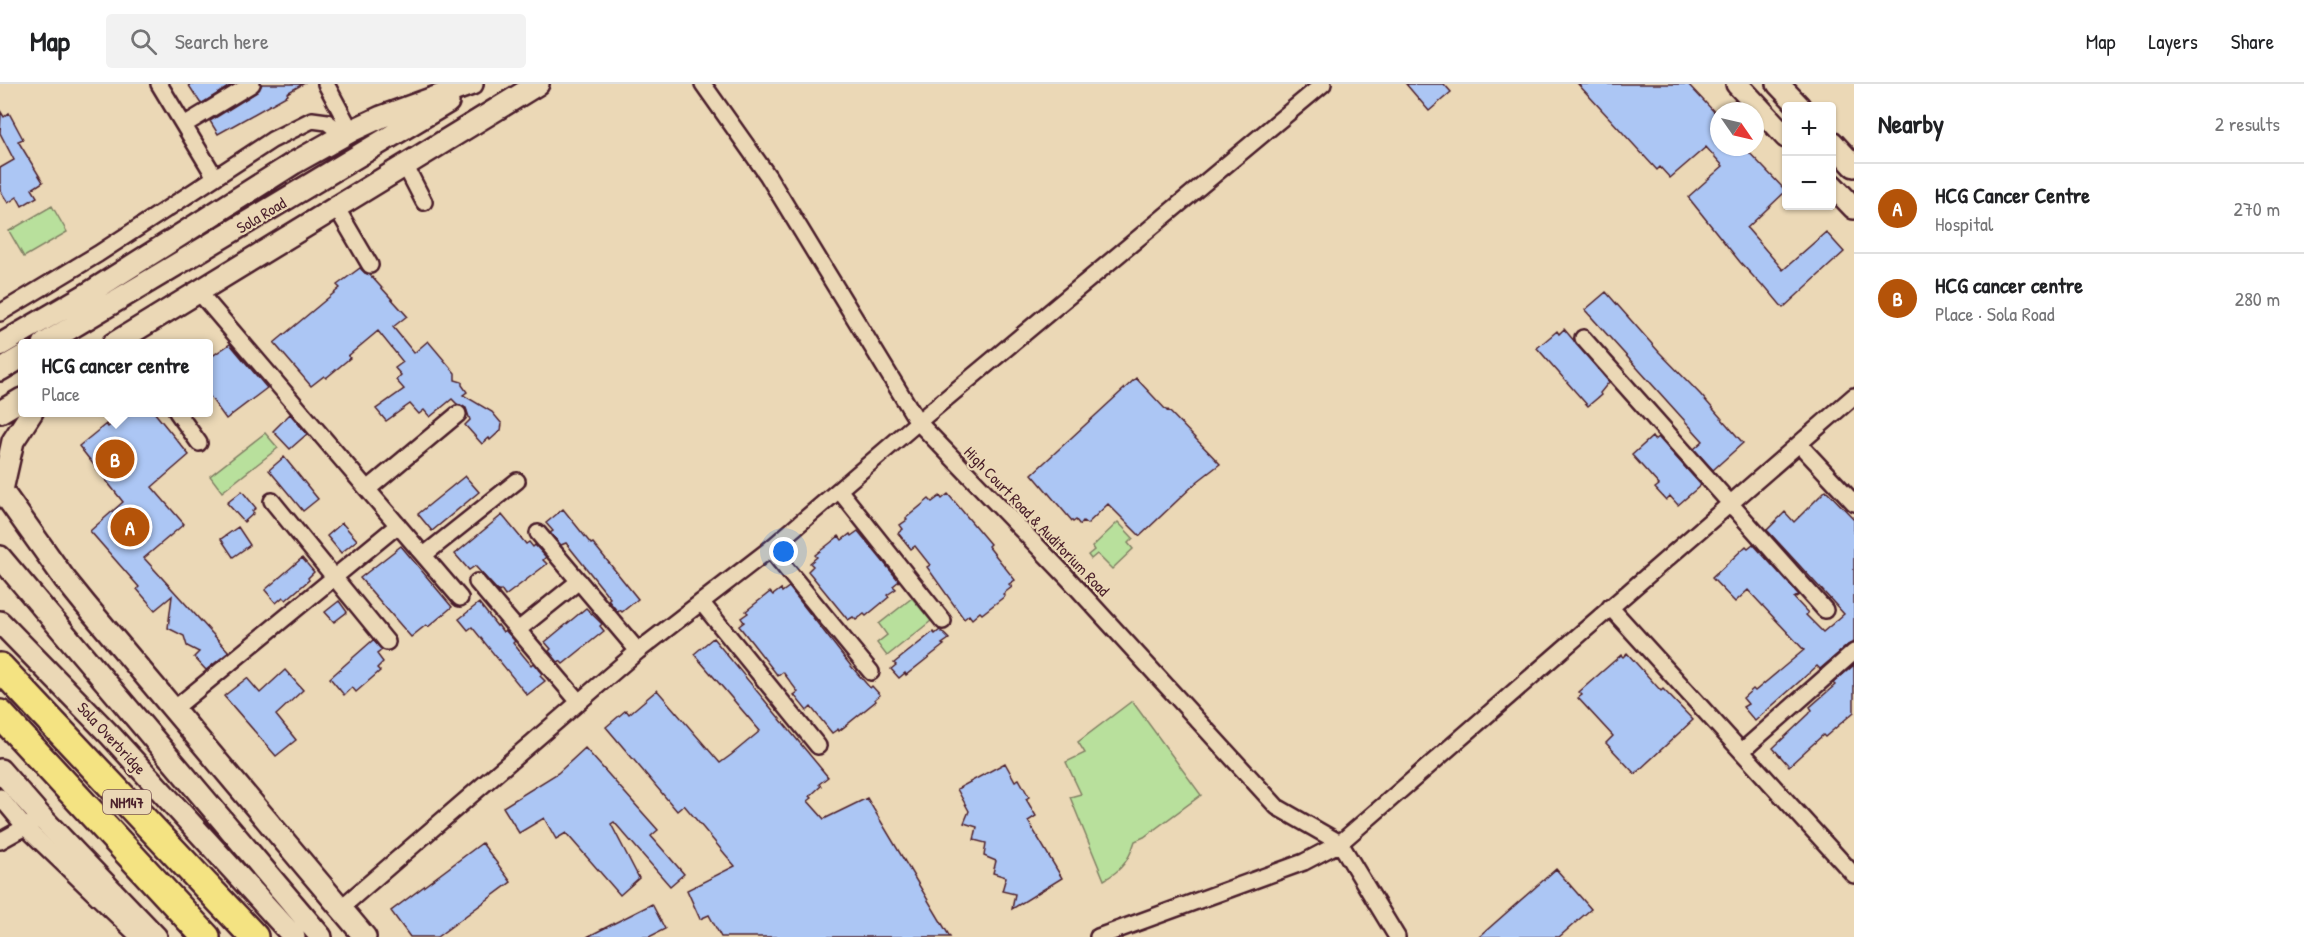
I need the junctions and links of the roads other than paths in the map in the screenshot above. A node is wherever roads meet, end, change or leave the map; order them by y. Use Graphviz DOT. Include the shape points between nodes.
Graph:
graph roads {
  1 [pos="159,84"];
  2 [pos="252,84"];
  3 [pos="326,84"];
  4 [pos="474,84"];
  5 [pos="538,84"];
  6 [pos="703,84"];
  7 [pos="1323,84"];
  8 [pos="1737,84"];
  9 [pos="1778,84"];
  10 [pos="1795,102"];
  11 [pos="184,126"];
  12 [pos="347,133"];
  13 [pos="1782,133"];
  14 [pos="1836,146"];
  15 [pos="405,165"];
  16 [pos="1854,166"];
  17 [pos="214,177"];
  18 [pos="1836,189"];
  19 [pos="424,202"];
  20 [pos="336,207"];
  21 [pos="1854,208"];
  22 [pos="370,265"];
  23 [pos="198,291"];
  24 [pos="0,313"];
  25 [pos="1583,338"];
  26 [pos="52,339"];
  27 [pos="125,339"];
  28 [pos="0,345"];
  29 [pos="18,359"];
  30 [pos="0,370"];
  31 [pos="1854,396"];
  32 [pos="18,401"];
  33 [pos="0,412"];
  34 [pos="458,414"];
  35 [pos="29,417"];
  36 [pos="181,417"];
  37 [pos="918,422"];
  38 [pos="199,443"];
  39 [pos="1799,444"];
  40 [pos="517,481"];
  41 [pos="1,489"];
  42 [pos="368,489"];
  43 [pos="839,490"];
  44 [pos="272,501"];
  45 [pos="1731,503"];
  46 [pos="1854,503"];
  47 [pos="398,525"];
  48 [pos="538,533"];
  49 [pos="770,549"];
  50 [pos="424,555"];
  51 [pos="0,557"];
  52 [pos="334,578"];
  53 [pos="579,581"];
  54 [pos="477,582"];
  55 [pos="460,598"];
  56 [pos="701,602"];
  57 [pos="1610,607"];
  58 [pos="1825,610"];
  59 [pos="943,621"];
  60 [pos="0,622"];
  61 [pos="518,630"];
  62 [pos="387,642"];
  63 [pos="638,651"];
  64 [pos="1854,652"];
  65 [pos="0,667"];
  66 [pos="871,672"];
  67 [pos="579,702"];
  68 [pos="174,709"];
  69 [pos="0,714"];
  70 [pos="818,746"];
  71 [pos="1742,751"];
  72 [pos="0,770"];
  73 [pos="0,797"];
  74 [pos="33,822"];
  75 [pos="0,841"];
  76 [pos="1340,843"];
  77 [pos="1854,875"];
  78 [pos="342,907"];
  79 [pos="140,937"];
  80 [pos="156,937"];
  81 [pos="206,937"];
  82 [pos="254,937"];
  83 [pos="294,937"];
  84 [pos="321,937"];
  85 [pos="365,937"];
  86 [pos="1098,937"];
  87 [pos="1397,937"];
  1 -- 11 [label="street"];
  2 -- 11 [label="street"];
  3 -- 12 [label="street"];
  4 -- 12 [label="main road"];
  4 -- 26 [label="main road, Sola Road"];
  5 -- 15 [label="main road, Sola Road"];
  6 -- 37 [label="street, High Court Road & Auditorium Road" via="768,176"];
  7 -- 37 [label="street"];
  8 -- 13 [label="main road"];
  9 -- 10 [label="main road"];
  11 -- 17 [label="street"];
  12 -- 17 [label="street" via="327,122 312,120"];
  12 -- 28 [label="main road"];
  14 -- 16 [label="main road"];
  15 -- 19 [label="street"];
  15 -- 20 [label="main road, Sola Road"];
  17 -- 24 [label="street"];
  18 -- 21 [label="main road"];
  20 -- 22 [label="street"];
  20 -- 23 [label="main road, Sola Road"];
  23 -- 27 [label="main road, Sola Road"];
  23 -- 42 [label="street"];
  25 -- 45 [label="street"];
  29 -- 30 [label="main road"];
  31 -- 39 [label="street"];
  32 -- 33 [label="main road"];
  34 -- 42 [label="street"];
  35 -- 41 [label="main road" via="13,441"];
  36 -- 38 [label="street"];
  37 -- 43 [label="street"];
  37 -- 76 [label="street, High Court Road & Auditorium Road" via="1066,576 1277,807"];
  39 -- 45 [label="street"];
  39 -- 46 [label="street"];
  40 -- 50 [label="street"];
  41 -- 68 [label="main road" via="64,578"];
  42 -- 47 [label="street"];
  43 -- 49 [label="street"];
  43 -- 59 [label="street"];
  44 -- 52 [label="street"];
  45 -- 57 [label="street"];
  45 -- 58 [label="street"];
  47 -- 50 [label="street"];
  47 -- 52 [label="street"];
  48 -- 53 [label="street"];
  49 -- 56 [label="street"];
  49 -- 66 [label="street"];
  50 -- 55 [label="street"];
  51 -- 84 [label="main road"];
  52 -- 62 [label="street"];
  52 -- 68 [label="street"];
  53 -- 61 [label="street"];
  53 -- 63 [label="street"];
  54 -- 61 [label="street"];
  56 -- 63 [label="street"];
  56 -- 70 [label="street"];
  57 -- 71 [label="street"];
  57 -- 76 [label="street"];
  60 -- 83 [label="main road, Sola Overbridge" via="111,736"];
  61 -- 67 [label="street"];
  63 -- 67 [label="street"];
  64 -- 71 [label="street"];
  65 -- 82 [label="highway, Sola Overbridge / NH147"];
  67 -- 78 [label="street"];
  68 -- 78 [label="main road"];
  69 -- 81 [label="highway, NH147"];
  71 -- 77 [label="street"];
  72 -- 74 [label="main road"];
  73 -- 74 [label="street"];
  74 -- 75 [label="street"];
  74 -- 79 [label="street"];
  74 -- 80 [label="main road"];
  76 -- 86 [label="street" via="1304,862"];
  76 -- 87 [label="street, High Court Road & Auditorium Road"];
  78 -- 85 [label="main road"];
}
